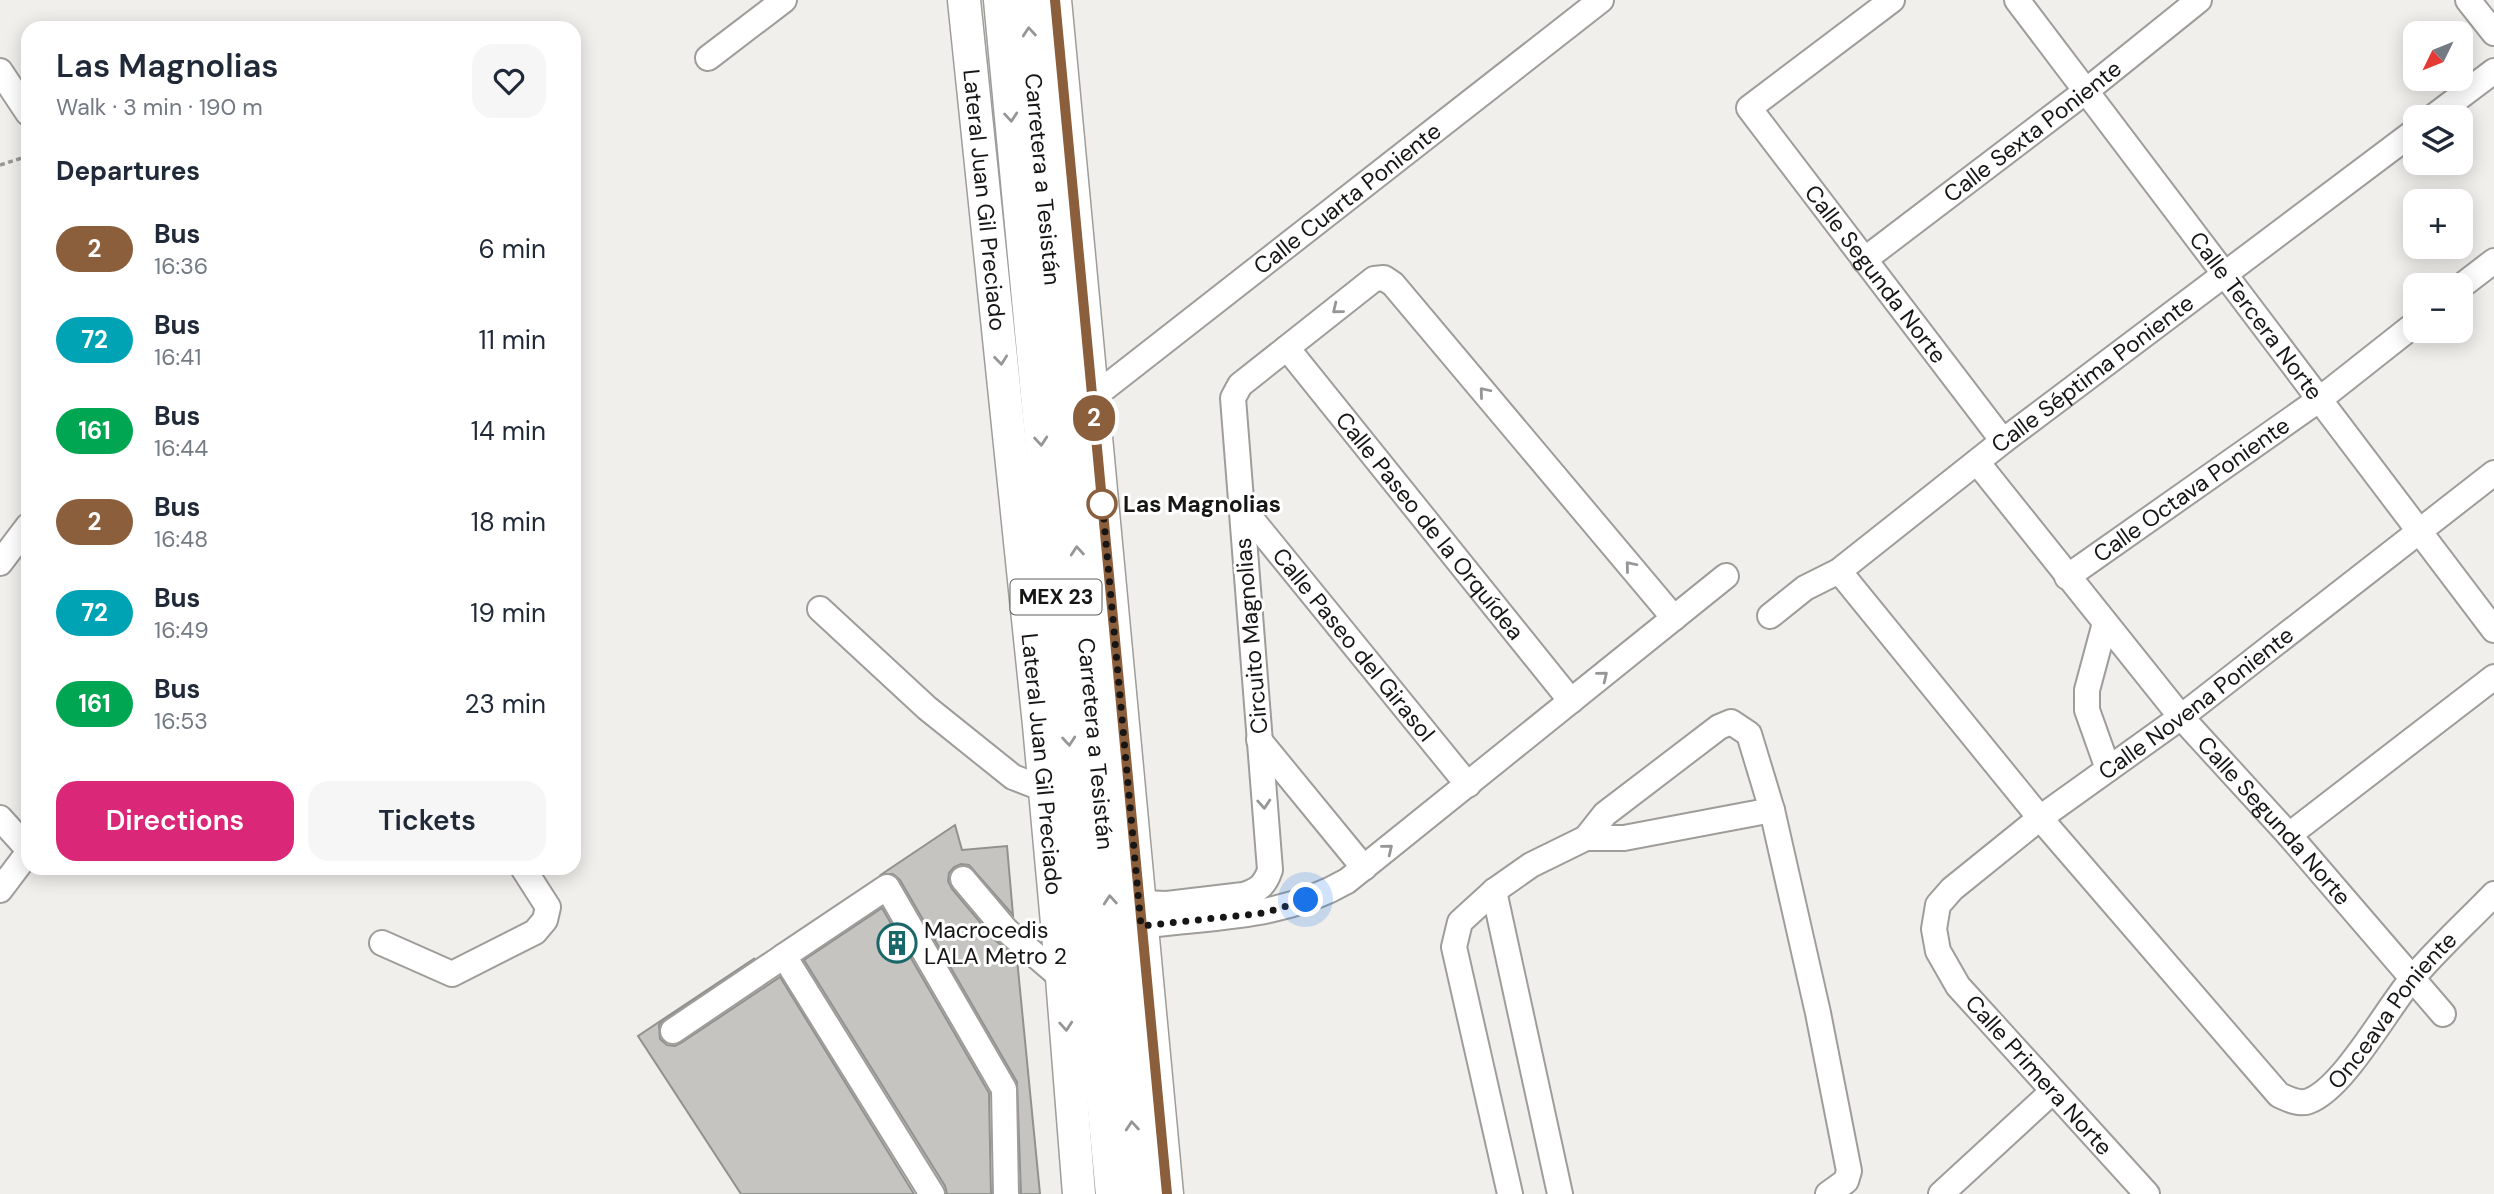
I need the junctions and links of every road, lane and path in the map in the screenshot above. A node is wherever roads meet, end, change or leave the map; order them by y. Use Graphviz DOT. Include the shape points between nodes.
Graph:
graph roads {
  1 [pos="784,0"];
  2 [pos="964,0"];
  3 [pos="1000,0"];
  4 [pos="1026,0"];
  5 [pos="1055,0"];
  6 [pos="1601,0"];
  7 [pos="1892,0"];
  8 [pos="2017,0"];
  9 [pos="2199,0"];
  10 [pos="2468,0"];
  11 [pos="2494,33"];
  12 [pos="708,58"];
  13 [pos="0,71"];
  14 [pos="2494,71"];
  15 [pos="2086,91"];
  16 [pos="21,103"];
  17 [pos="2449,105"];
  18 [pos="2403,140"];
  19 [pos="21,158"];
  20 [pos="0,165"];
  21 [pos="1864,260"];
  22 [pos="2494,261"];
  23 [pos="2225,276"];
  24 [pos="2473,277"];
  25 [pos="2403,333"];
  26 [pos="1287,348"];
  27 [pos="1092,398"];
  28 [pos="2320,399"];
  29 [pos="2003,441"];
  30 [pos="1977,462"];
  31 [pos="2494,474"];
  32 [pos="1240,505"];
  33 [pos="2418,531"];
  34 [pos="21,535"];
  35 [pos="0,563"];
  36 [pos="1839,571"];
  37 [pos="1726,576"];
  38 [pos="2067,577"];
  39 [pos="820,609"];
  40 [pos="1770,615"];
  41 [pos="1674,618"];
  42 [pos="2105,623"];
  43 [pos="1115,626"];
  44 [pos="2494,630"];
  45 [pos="1029,633"];
  46 [pos="1074,647"];
  47 [pos="2494,677"];
  48 [pos="1078,701"];
  49 [pos="1571,701"];
  50 [pos="2181,717"];
  51 [pos="1123,718"];
  52 [pos="1039,725"];
  53 [pos="1259,740"];
  54 [pos="2108,769"];
  55 [pos="1468,785"];
  56 [pos="1044,789"];
  57 [pos="1772,810"];
  58 [pos="0,818"];
  59 [pos="2040,818"];
  60 [pos="2289,835"];
  61 [pos="1586,838"];
  62 [pos="21,843"];
  63 [pos="21,861"];
  64 [pos="1364,868"];
  65 [pos="527,875"];
  66 [pos="963,879"];
  67 [pos="0,890"];
  68 [pos="1494,891"];
  69 [pos="2494,894"];
  70 [pos="1140,915"];
  71 [pos="382,943"];
  72 [pos="1938,951"];
  73 [pos="784,956"];
  74 [pos="1062,978"];
  75 [pos="2412,979"];
  76 [pos="2443,1014"];
  77 [pos="673,1031"];
  78 [pos="2053,1091"];
  79 [pos="932,1194"];
  80 [pos="1006,1194"];
  81 [pos="1079,1194"];
  82 [pos="1112,1194"];
  83 [pos="1138,1194"];
  84 [pos="1167,1194"];
  85 [pos="1510,1194"];
  86 [pos="1560,1194"];
  87 [pos="1828,1194"];
  88 [pos="1941,1194"];
  89 [pos="2147,1194"];
  1 -- 12 [label="street"];
  2 -- 45 [label="main road, Lateral Juan Gil Preciado, one-way"];
  3 -- 46 [label="main road, Carretera a Tesistán / MEX 23, one-way"];
  46 -- 4 [label="main road, Carretera a Tesistán / MEX 23, one-way"];
  5 -- 27 [label="main road"];
  6 -- 27 [label="street, Calle Cuarta Poniente"];
  7 -- 21 [label="street, Calle Segunda Norte" via="1749,108"];
  8 -- 15 [label="street, Calle Tercera Norte"];
  9 -- 15 [label="street, Calle Sexta Poniente"];
  10 -- 11 [label="street"];
  13 -- 16 [label="street"];
  14 -- 17 [label="street"];
  15 -- 21 [label="street, Calle Sexta Poniente"];
  15 -- 23 [label="street, Calle Tercera Norte"];
  18 -- 23 [label="street, Calle Séptima Poniente"];
  19 -- 20 [label="path"];
  21 -- 29 [label="street, Calle Segunda Norte"];
  22 -- 24 [label="street"];
  23 -- 28 [label="street, Calle Tercera Norte"];
  23 -- 29 [label="street, Calle Séptima Poniente"];
  25 -- 28 [label="street, Calle Octava Poniente"];
  26 -- 32 [label="street, Circuito Magnolias" via="1240,385 1233,398"];
  41 -- 26 [label="street, Circuito Magnolias, one-way" via="1393,284 1384,278 1374,279"];
  26 -- 49 [label="street, Calle Paseo de la Orquídea"];
  27 -- 43 [label="main road"];
  28 -- 33 [label="street, Calle Tercera Norte"];
  28 -- 38 [label="street, Calle Octava Poniente"];
  29 -- 30 [label="street, Calle Séptima Poniente"];
  30 -- 36 [label="street, Calle Séptima Poniente"];
  30 -- 38 [label="street, Calle Segunda Norte"];
  31 -- 33 [label="street, Calle Novena Poniente"];
  32 -- 53 [label="street, Circuito Magnolias"];
  32 -- 55 [label="street, Calle Paseo del Girasol"];
  33 -- 44 [label="street, Calle Tercera Norte"];
  33 -- 50 [label="street, Calle Novena Poniente"];
  34 -- 35 [label="street"];
  36 -- 40 [label="street, Calle Séptima Poniente" via="1805,588"];
  36 -- 59 [label="street"];
  37 -- 41 [label="street"];
  38 -- 42 [label="street, Calle Segunda Norte"];
  39 -- 56 [label="street" via="927,708 1013,777"];
  49 -- 41 [label="street, one-way"];
  42 -- 50 [label="street, Calle Segunda Norte"];
  42 -- 54 [label="street" via="2087,690 2087,710"];
  43 -- 46 [label="main road"];
  43 -- 51 [label="main road"];
  45 -- 46 [label="main road"];
  45 -- 52 [label="main road, Lateral Juan Gil Preciado"];
  46 -- 48 [label="main road, Carretera a Tesistán / MEX 23"];
  47 -- 60 [label="street"];
  48 -- 51 [label="main road"];
  48 -- 52 [label="main road"];
  48 -- 82 [label="main road, Carretera a Tesistán / MEX 23, one-way"];
  83 -- 48 [label="main road, Carretera a Tesistán / MEX 23, one-way"];
  49 -- 55 [label="street"];
  50 -- 54 [label="street, Calle Novena Poniente"];
  50 -- 60 [label="street, Calle Segunda Norte"];
  51 -- 70 [label="main road"];
  52 -- 56 [label="main road, Lateral Juan Gil Preciado"];
  53 -- 64 [label="street"];
  53 -- 70 [label="street, Circuito Magnolias, one-way" via="1269,870 1261,887 1243,895 1167,904"];
  54 -- 59 [label="street, Calle Novena Poniente"];
  64 -- 55 [label="street, one-way"];
  56 -- 74 [label="main road, Lateral Juan Gil Preciado"];
  57 -- 61 [label="street" via="1624,838"];
  57 -- 61 [label="street" via="1749,734 1731,722 1605,814"];
  57 -- 87 [label="street" via="1849,1171 1846,1181"];
  58 -- 62 [label="street"];
  59 -- 72 [label="street, Calle Novena Poniente" via="1937,905 1934,929"];
  59 -- 75 [label="street, Onceava Poniente" via="2279,1095 2294,1102 2308,1101 2329,1088"];
  60 -- 75 [label="street, Calle Segunda Norte"];
  61 -- 68 [label="street" via="1531,865"];
  63 -- 67 [label="street"];
  64 -- 70 [label="street" via="1327,892 1264,913"];
  65 -- 71 [label="street" via="548,907 545,920 535,932 452,974"];
  66 -- 74 [label="street" via="1006,930"];
  68 -- 85 [label="street" via="1460,922 1454,947"];
  68 -- 86 [label="street"];
  69 -- 75 [label="street, Onceava Poniente"];
  70 -- 84 [label="main road"];
  72 -- 78 [label="street, Calle Primera Norte" via="1958,986"];
  73 -- 77 [label="street"];
  73 -- 79 [label="street"];
  73 -- 80 [label="street" via="887,887 1004,1089"];
  74 -- 81 [label="main road, Lateral Juan Gil Preciado, one-way"];
  75 -- 76 [label="street, Calle Segunda Norte"];
  78 -- 88 [label="street"];
  78 -- 89 [label="street, Calle Primera Norte"];
}
